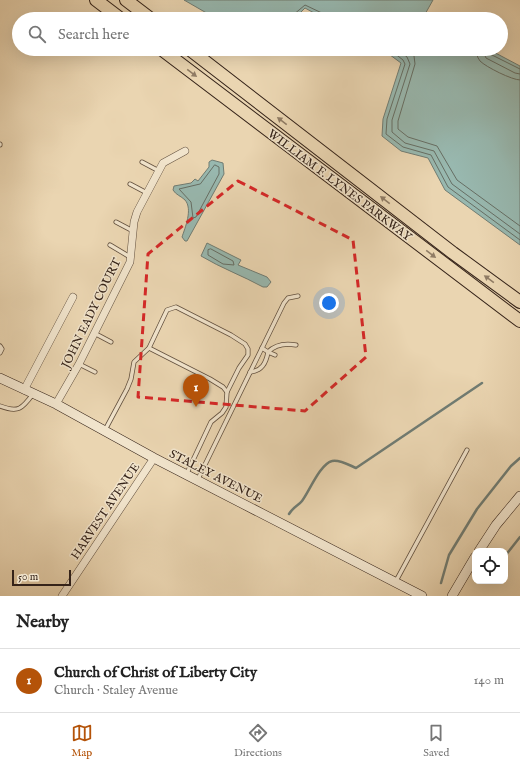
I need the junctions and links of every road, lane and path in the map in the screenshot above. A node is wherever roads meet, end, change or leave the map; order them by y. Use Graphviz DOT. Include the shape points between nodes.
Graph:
graph roads {
  1 [pos="96,0"];
  2 [pos="126,0"];
  3 [pos="112,12"];
  4 [pos="142,12"];
  5 [pos="170,56"];
  6 [pos="199,56"];
  7 [pos="185,151"];
  8 [pos="142,162"];
  9 [pos="159,170"];
  10 [pos="130,184"];
  11 [pos="147,193"];
  12 [pos="116,222"];
  13 [pos="133,231"];
  14 [pos="110,245"];
  15 [pos="131,257"];
  16 [pos="298,296"];
  17 [pos="73,297"];
  18 [pos="520,302"];
  19 [pos="520,321"];
  20 [pos="94,332"];
  21 [pos="111,342"];
  22 [pos="296,344"];
  23 [pos="0,346"];
  24 [pos="149,348"];
  25 [pos="262,348"];
  26 [pos="268,352"];
  27 [pos="0,354"];
  28 [pos="275,355"];
  29 [pos="79,364"];
  30 [pos="95,372"];
  31 [pos="250,372"];
  32 [pos="0,378"];
  33 [pos="24,390"];
  34 [pos="227,392"];
  35 [pos="33,394"];
  36 [pos="56,404"];
  37 [pos="0,406"];
  38 [pos="105,431"];
  39 [pos="467,450"];
  40 [pos="154,458"];
  41 [pos="186,474"];
  42 [pos="198,480"];
  43 [pos="520,496"];
  44 [pos="480,548"];
  45 [pos="472,562"];
  46 [pos="395,582"];
  47 [pos="62,596"];
  48 [pos="422,596"];
  49 [pos="452,596"];
  1 -- 3 [label="highway"];
  2 -- 4 [label="highway"];
  5 -- 19 [label="highway, WILLIAM F. LYNES PARKWAY, one-way"];
  18 -- 6 [label="highway, WILLIAM F. LYNES PARKWAY, one-way"];
  7 -- 9 [label="street, JOHN EADY COURT" via="163,164"];
  8 -- 9 [label="lane"];
  9 -- 11 [label="street, JOHN EADY COURT"];
  10 -- 11 [label="lane"];
  11 -- 13 [label="street, JOHN EADY COURT" via="137,212"];
  12 -- 13 [label="lane"];
  13 -- 15 [label="street, JOHN EADY COURT"];
  14 -- 15 [label="lane"];
  15 -- 20 [label="street, JOHN EADY COURT"];
  16 -- 25 [label="lane" via="288,298 284,303"];
  17 -- 33 [label="street"];
  20 -- 21 [label="lane"];
  20 -- 29 [label="street, JOHN EADY COURT"];
  22 -- 26 [label="lane" via="287,343 273,347"];
  23 -- 27 [label="lane"];
  24 -- 34 [label="lane" via="210,379"];
  24 -- 34 [label="lane" via="167,310 176,307 231,335 245,344 248,355"];
  24 -- 38 [label="lane" via="134,362 132,379"];
  25 -- 26 [label="lane"];
  25 -- 31 [label="lane"];
  26 -- 28 [label="lane"];
  26 -- 31 [label="lane" via="261,369"];
  29 -- 30 [label="lane"];
  29 -- 36 [label="street, JOHN EADY COURT"];
  31 -- 42 [label="lane"];
  32 -- 33 [label="street, STALEY AVENUE"];
  33 -- 35 [label="street, STALEY AVENUE"];
  34 -- 41 [label="lane" via="226,407 211,422"];
  35 -- 36 [label="street, STALEY AVENUE"];
  35 -- 37 [label="lane" via="23,407 17,410"];
  36 -- 38 [label="street, STALEY AVENUE"];
  38 -- 40 [label="street, STALEY AVENUE"];
  39 -- 46 [label="lane"];
  40 -- 41 [label="street, STALEY AVENUE"];
  40 -- 47 [label="street, HARVEST AVENUE"];
  41 -- 42 [label="street, STALEY AVENUE"];
  42 -- 46 [label="street, STALEY AVENUE"];
  43 -- 44 [label="street"];
  45 -- 49 [label="street"];
  46 -- 48 [label="street, STALEY AVENUE"];
}
